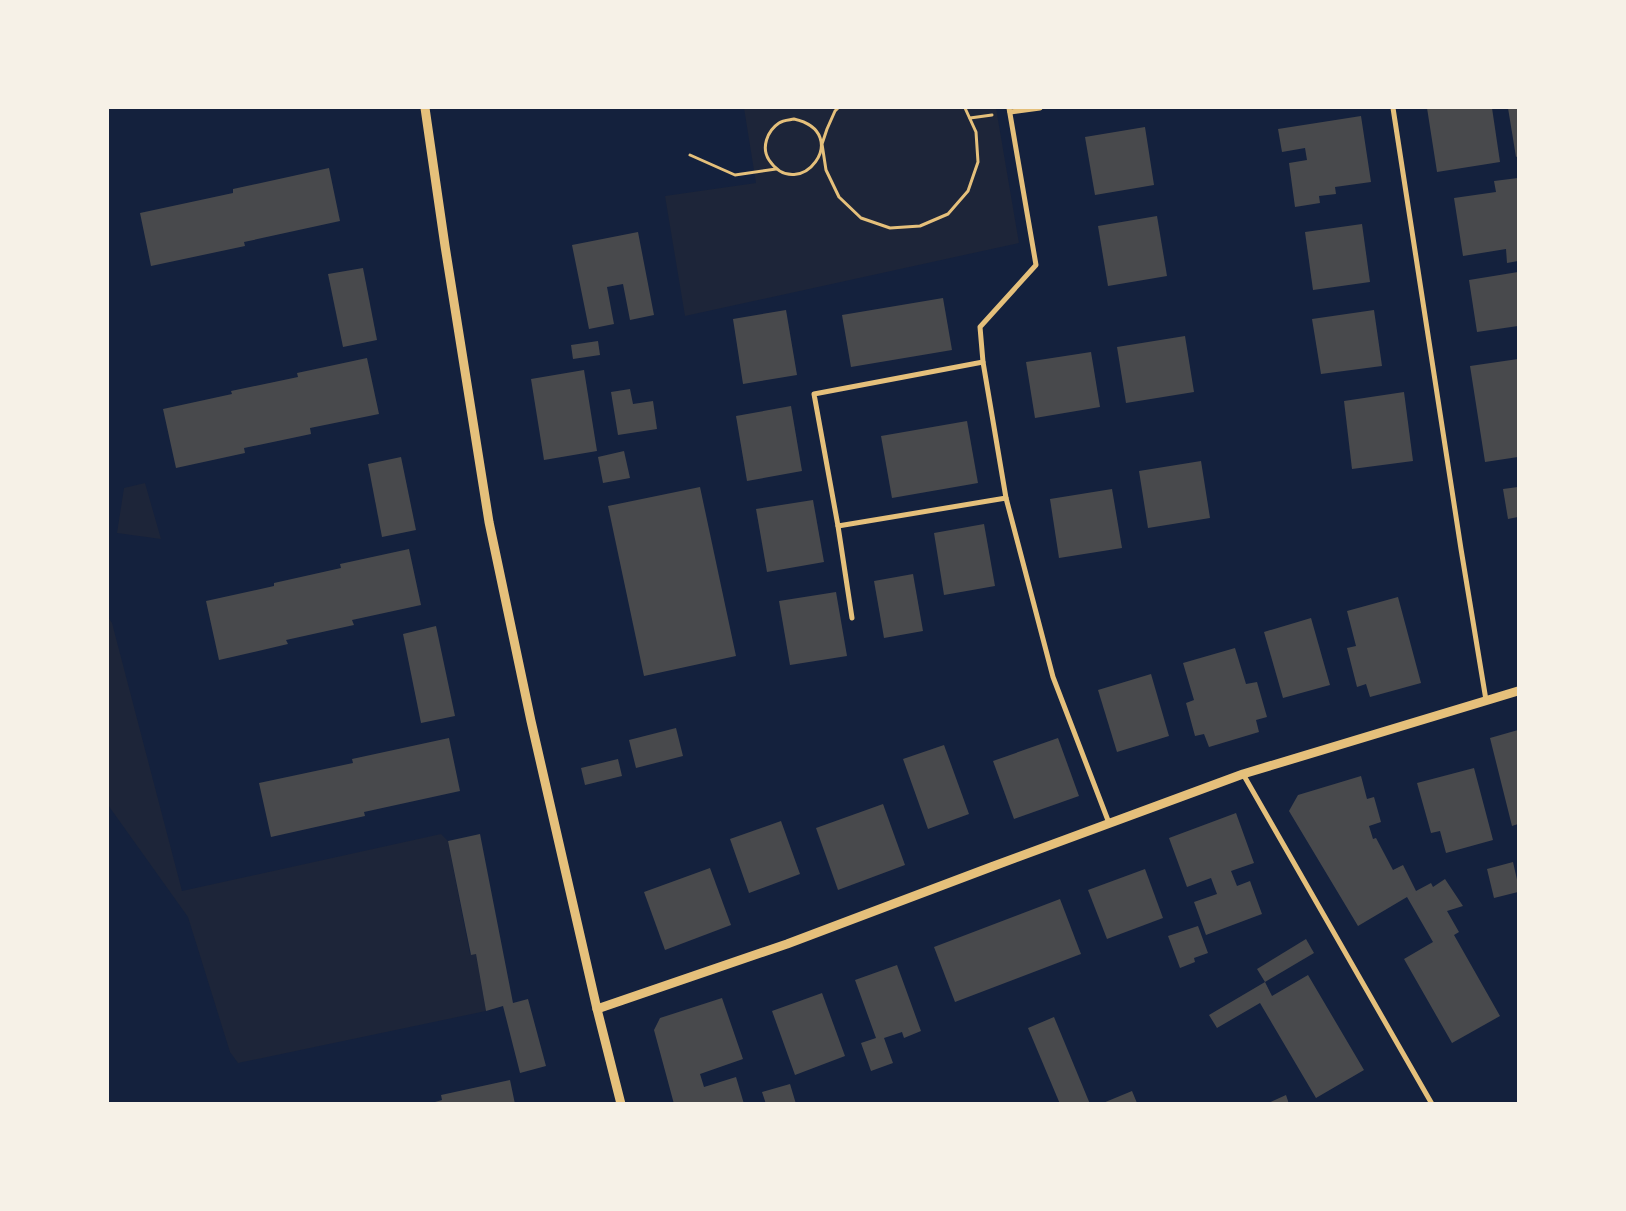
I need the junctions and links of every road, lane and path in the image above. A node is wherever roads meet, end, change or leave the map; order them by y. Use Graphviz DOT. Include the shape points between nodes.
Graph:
graph roads {
  1 [pos="425,108"];
  2 [pos="838,108"];
  3 [pos="965,108"];
  4 [pos="1040,108"];
  5 [pos="1393,108"];
  6 [pos="1010,110"];
  7 [pos="822,144"];
  8 [pos="690,155"];
  9 [pos="776,169"];
  10 [pos="983,362"];
  11 [pos="1006,498"];
  12 [pos="838,526"];
  13 [pos="852,618"];
  14 [pos="1518,691"];
  15 [pos="1486,700"];
  16 [pos="1243,774"];
  17 [pos="1109,823"];
  18 [pos="598,1009"];
  19 [pos="621,1104"];
  20 [pos="1432,1104"];
  1 -- 18 [label="street" via="489,522 530,721"];
  2 -- 7 [label="path"];
  3 -- 7 [label="path" via="976,132 978,162 968,191 948,214 920,226 890,228 861,218 839,198 826,170"];
  4 -- 6 [label="street"];
  5 -- 15 [label="street"];
  6 -- 10 [label="street" via="1036,265 980,327"];
  7 -- 9 [label="path" via="812,168 800,174 786,174"];
  7 -- 9 [label="path" via="807,122 794,119 780,122 770,130 766,143 767,156"];
  8 -- 9 [label="path" via="735,175"];
  10 -- 11 [label="street"];
  10 -- 12 [label="street" via="814,394"];
  11 -- 12 [label="street"];
  11 -- 17 [label="street" via="1052,677"];
  12 -- 13 [label="street"];
  14 -- 15 [label="street"];
  15 -- 16 [label="street"];
  16 -- 17 [label="street"];
  16 -- 20 [label="street"];
  17 -- 18 [label="street" via="787,944"];
  18 -- 19 [label="street"];
}
